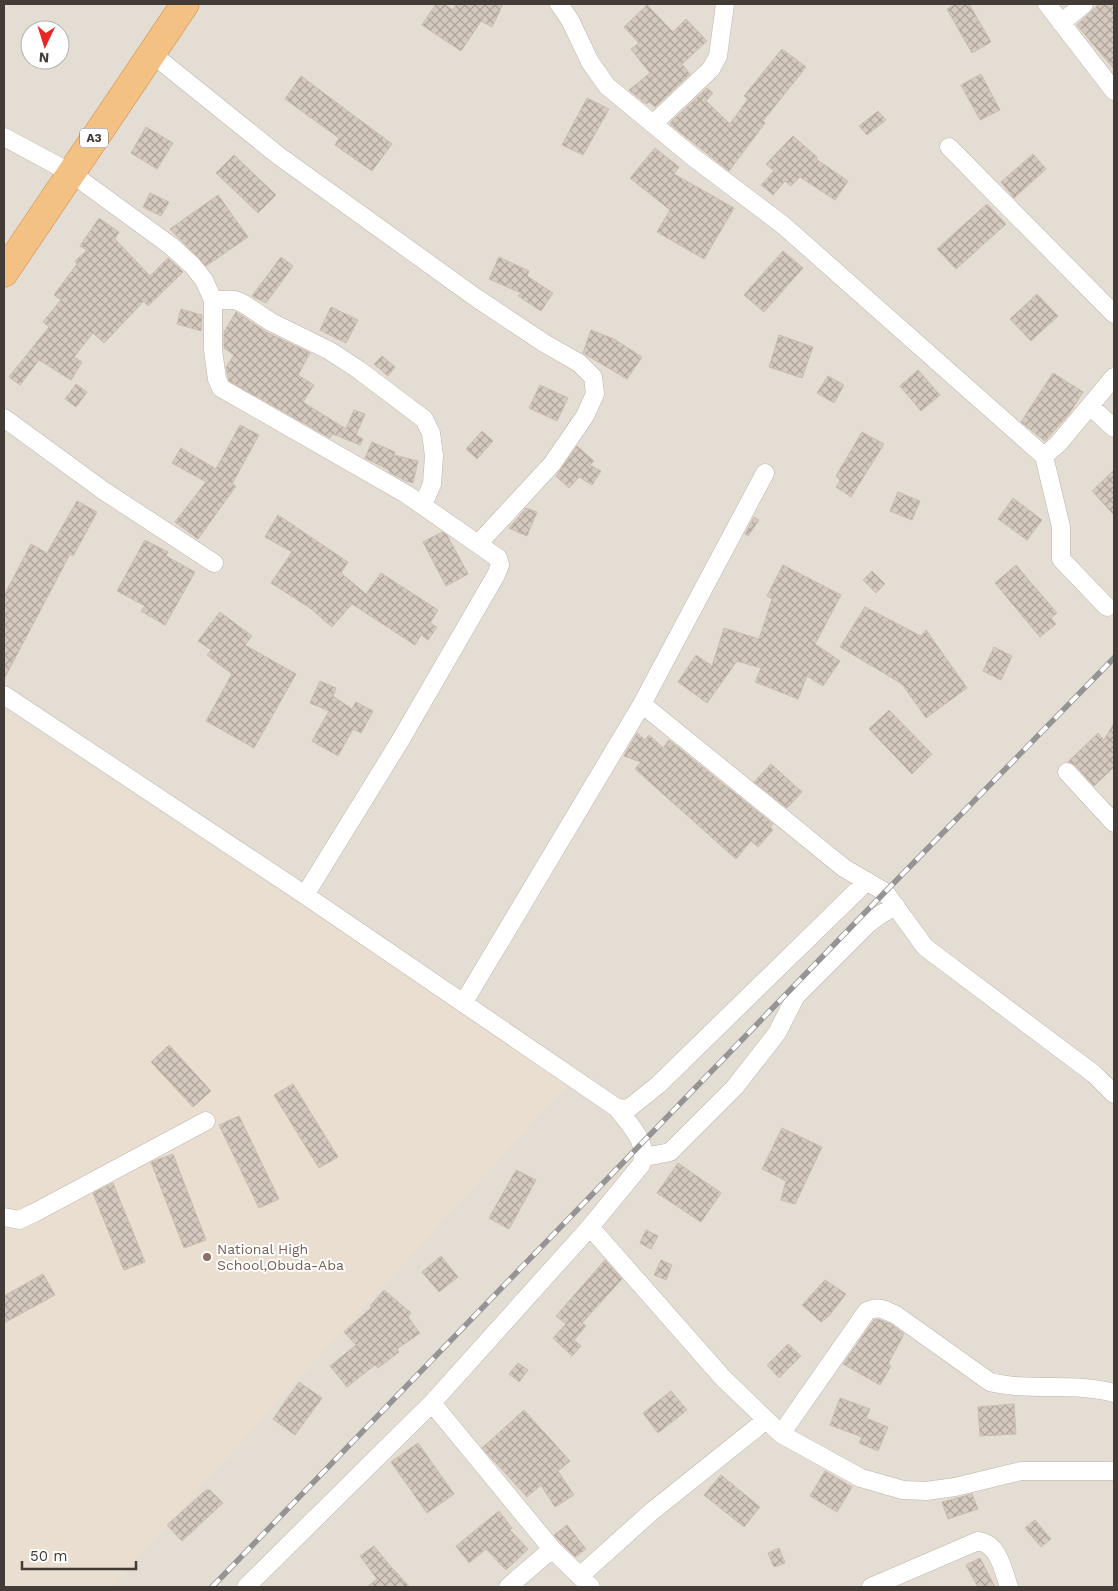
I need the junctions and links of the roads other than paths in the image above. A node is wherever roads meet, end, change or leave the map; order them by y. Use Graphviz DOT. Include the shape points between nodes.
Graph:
graph roads {
  1 [pos="185,4"];
  2 [pos="559,4"];
  3 [pos="725,4"];
  4 [pos="1047,4"];
  5 [pos="1084,4"];
  6 [pos="1062,23"];
  7 [pos="151,53"];
  8 [pos="1114,91"];
  9 [pos="653,124"];
  10 [pos="4,137"];
  11 [pos="950,147"];
  12 [pos="71,173"];
  13 [pos="4,273"];
  14 [pos="213,300"];
  15 [pos="1114,314"];
  16 [pos="1114,377"];
  17 [pos="1090,406"];
  18 [pos="4,418"];
  19 [pos="1114,428"];
  20 [pos="1044,456"];
  21 [pos="765,473"];
  22 [pos="423,505"];
  23 [pos="479,543"];
  24 [pos="214,563"];
  25 [pos="1107,607"];
  26 [pos="4,695"];
  27 [pos="642,704"];
  28 [pos="1067,772"];
  29 [pos="1114,822"];
  30 [pos="867,880"];
  31 [pos="305,895"];
  32 [pos="896,906"];
  33 [pos="464,1002"];
  34 [pos="1114,1094"];
  35 [pos="617,1108"];
  36 [pos="206,1121"];
  37 [pos="645,1156"];
  38 [pos="4,1217"];
  39 [pos="590,1227"];
  40 [pos="1114,1393"];
  41 [pos="432,1403"];
  42 [pos="766,1420"];
  43 [pos="781,1434"];
  44 [pos="1114,1471"];
  45 [pos="552,1549"];
  46 [pos="585,1582"];
  47 [pos="246,1587"];
  48 [pos="508,1587"];
  49 [pos="871,1587"];
  50 [pos="1009,1587"];
  1 -- 7 [label="highway, A3"];
  2 -- 9 [label="street" via="590,62 607,86"];
  3 -- 9 [label="street" via="718,56 711,69"];
  4 -- 6 [label="street"];
  5 -- 6 [label="street"];
  6 -- 8 [label="street"];
  7 -- 12 [label="highway, A3"];
  7 -- 23 [label="street" via="279,156 475,297 544,344 579,363 593,377 595,394 585,416 552,464"];
  9 -- 20 [label="street" via="783,225"];
  10 -- 12 [label="street"];
  11 -- 15 [label="street"];
  12 -- 13 [label="highway, A3"];
  12 -- 14 [label="street" via="171,246 204,280"];
  14 -- 22 [label="street" via="213,350 216,378 221,388 358,464"];
  14 -- 22 [label="street" via="235,300 330,351 424,419 431,433 434,456 432,484"];
  16 -- 17 [label="street"];
  17 -- 19 [label="street"];
  17 -- 20 [label="street"];
  18 -- 24 [label="street" via="104,491"];
  20 -- 25 [label="street" via="1061,527 1061,558"];
  21 -- 27 [label="street"];
  22 -- 23 [label="street"];
  23 -- 31 [label="street" via="498,558 500,565 496,575 400,741"];
  26 -- 31 [label="street"];
  27 -- 30 [label="street" via="844,868"];
  27 -- 33 [label="street"];
  28 -- 29 [label="street"];
  30 -- 32 [label="street"];
  30 -- 35 [label="street" via="658,1085 628,1109"];
  31 -- 33 [label="street"];
  32 -- 34 [label="street" via="925,947 1094,1074"];
  32 -- 37 [label="street" via="870,923 796,996 777,1033 735,1087 675,1148 660,1155"];
  33 -- 35 [label="street"];
  35 -- 37 [label="street" via="639,1138"];
  36 -- 38 [label="street" via="34,1213 19,1220"];
  37 -- 39 [label="street"];
  39 -- 41 [label="street"];
  39 -- 42 [label="street" via="723,1378"];
  40 -- 43 [label="street" via="1098,1389 990,1382 896,1315 883,1308 875,1308 866,1311"];
  41 -- 45 [label="street"];
  41 -- 47 [label="street"];
  42 -- 43 [label="street"];
  42 -- 46 [label="street" via="650,1513"];
  43 -- 44 [label="street" via="861,1478 903,1490 926,1492 1021,1471"];
  45 -- 46 [label="street"];
  45 -- 48 [label="street"];
  49 -- 50 [label="street" via="978,1541 992,1547"];
}
